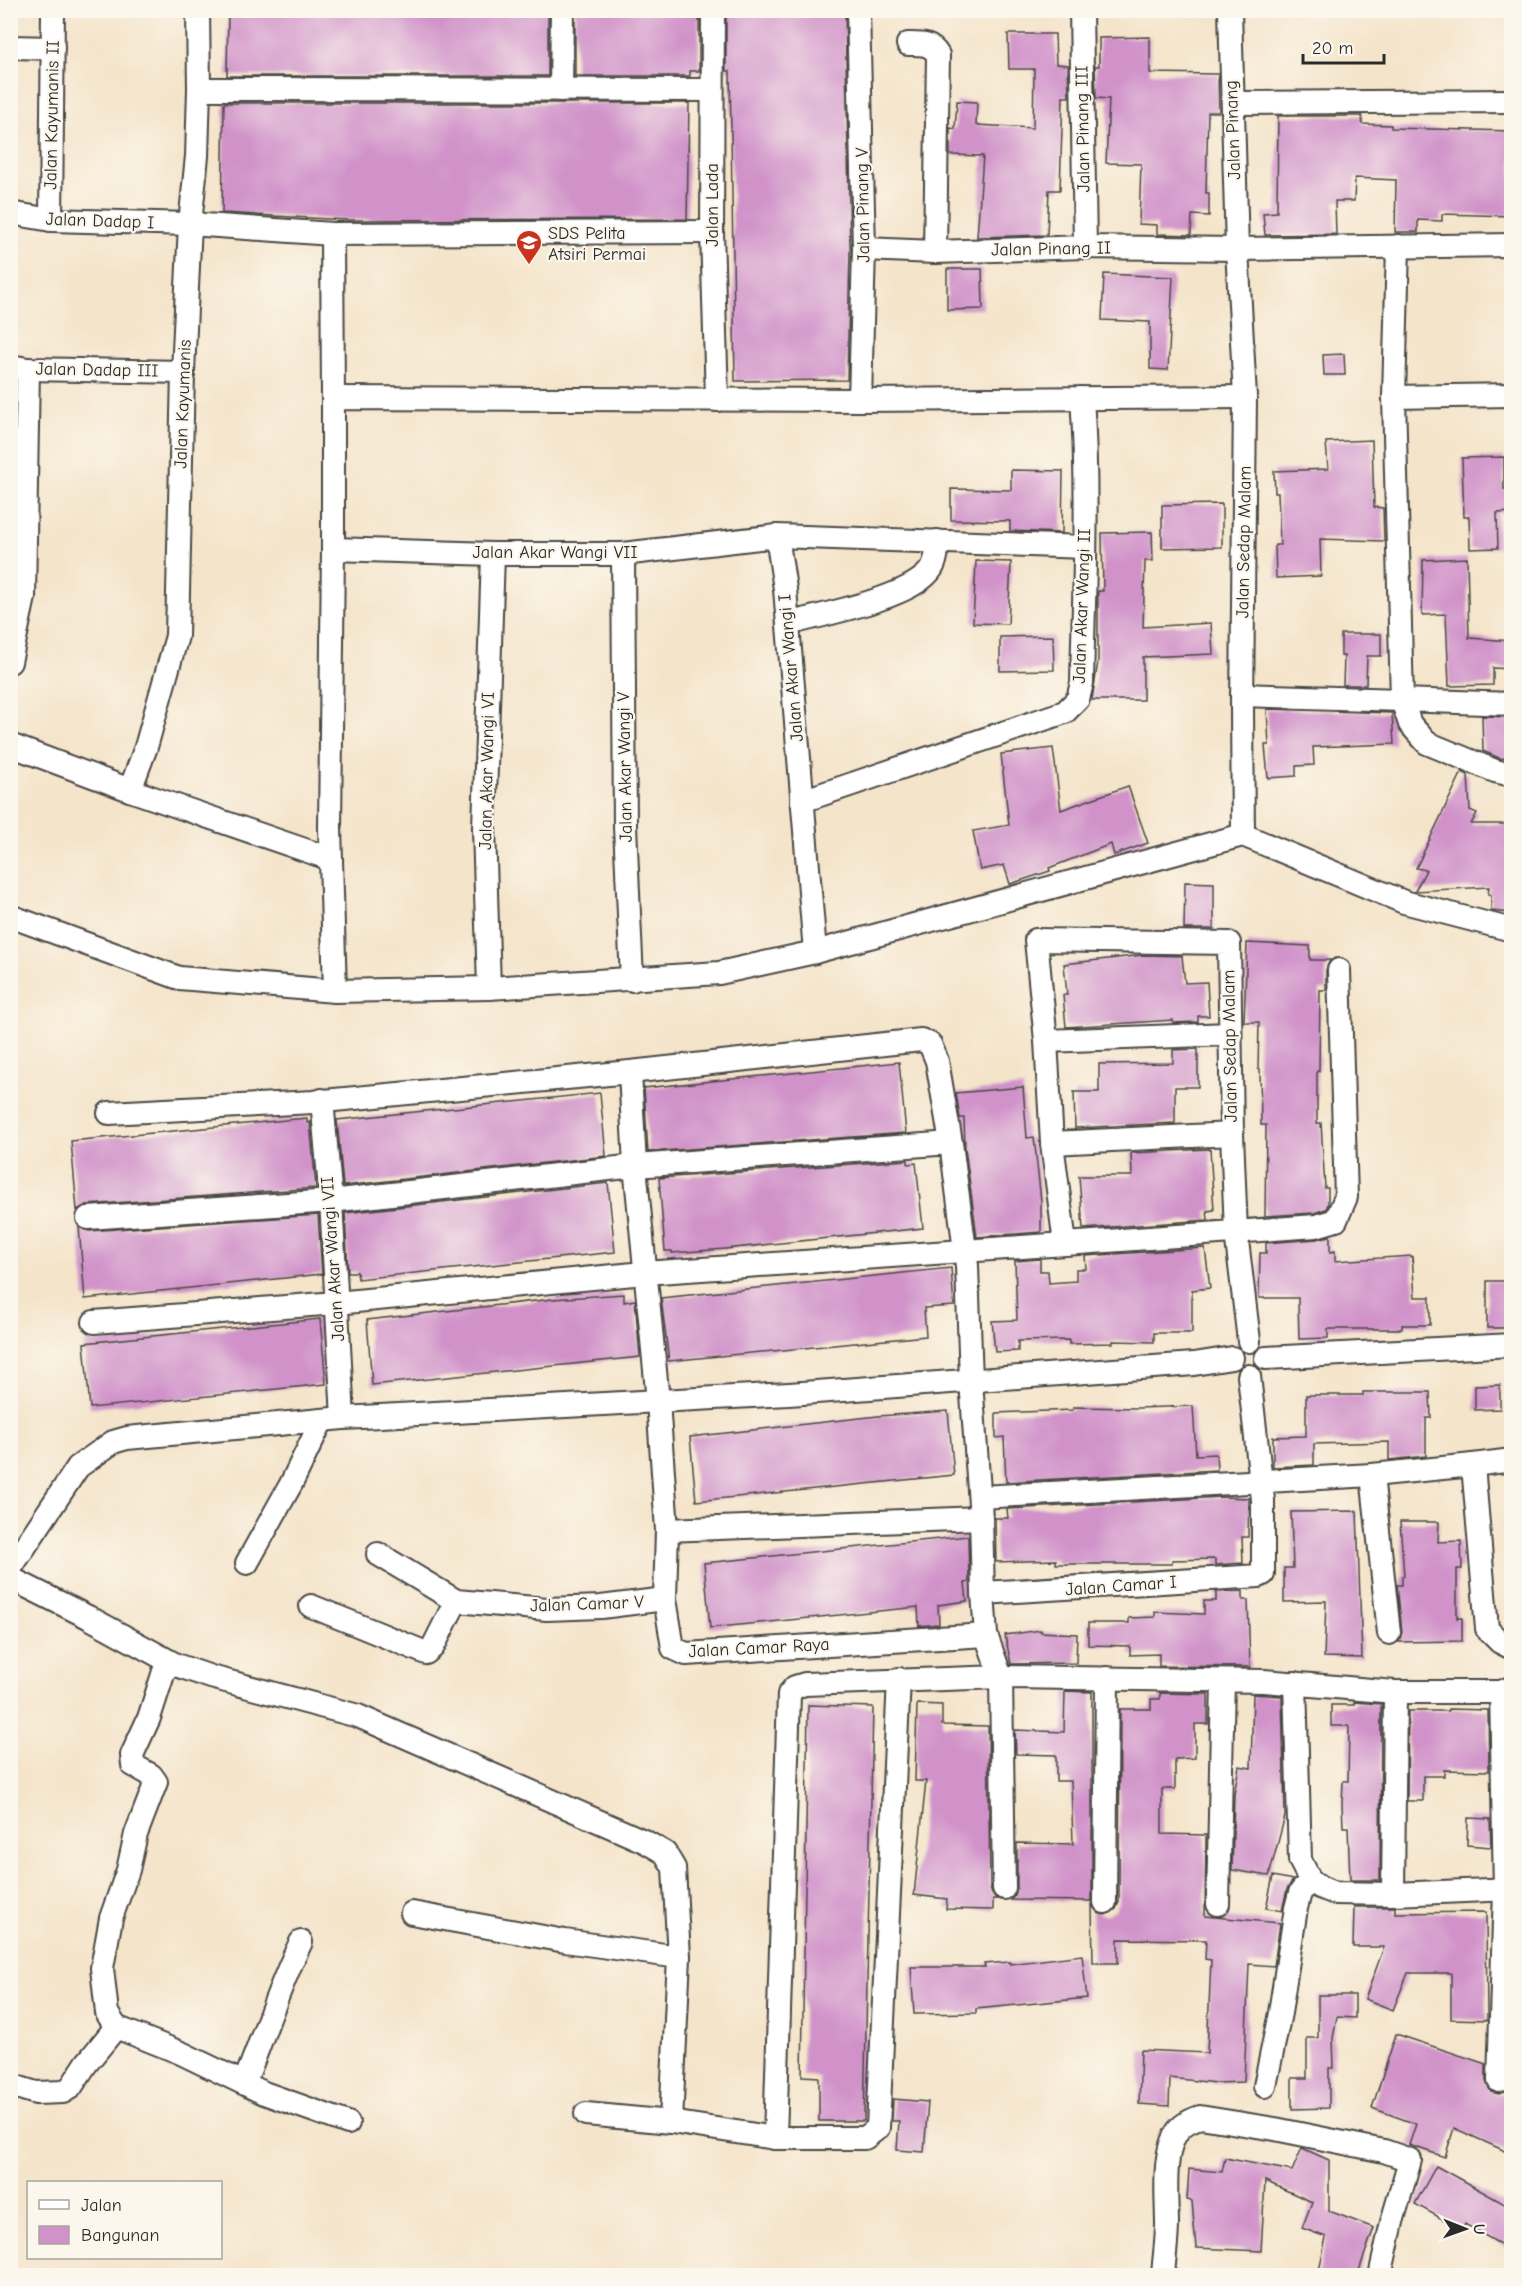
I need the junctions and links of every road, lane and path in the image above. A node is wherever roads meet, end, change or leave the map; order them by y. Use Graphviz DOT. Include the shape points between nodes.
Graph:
graph roads {
  1 [pos="53,10"];
  2 [pos="198,10"];
  3 [pos="562,10"];
  4 [pos="713,10"];
  5 [pos="858,10"];
  6 [pos="1081,10"];
  7 [pos="1230,10"];
  8 [pos="908,44"];
  9 [pos="10,47"];
  10 [pos="53,48"];
  11 [pos="199,89"];
  12 [pos="561,90"];
  13 [pos="712,90"];
  14 [pos="1512,101"];
  15 [pos="1233,103"];
  16 [pos="10,213"];
  17 [pos="51,220"];
  18 [pos="190,224"];
  19 [pos="712,232"];
  20 [pos="332,234"];
  21 [pos="1512,245"];
  22 [pos="1398,246"];
  23 [pos="1085,247"];
  24 [pos="864,249"];
  25 [pos="1237,249"];
  26 [pos="935,252"];
  27 [pos="19,368"];
  28 [pos="183,372"];
  29 [pos="1512,395"];
  30 [pos="1245,397"];
  31 [pos="1394,397"];
  32 [pos="333,398"];
  33 [pos="1082,398"];
  34 [pos="717,400"];
  35 [pos="860,400"];
  36 [pos="18,511"];
  37 [pos="777,536"];
  38 [pos="937,541"];
  39 [pos="1085,547"];
  40 [pos="333,549"];
  41 [pos="493,554"];
  42 [pos="623,554"];
  43 [pos="788,624"];
  44 [pos="10,662"];
  45 [pos="1242,695"];
  46 [pos="1402,700"];
  47 [pos="1512,704"];
  48 [pos="10,745"];
  49 [pos="1512,775"];
  50 [pos="130,790"];
  51 [pos="802,801"];
  52 [pos="1244,835"];
  53 [pos="331,859"];
  54 [pos="10,916"];
  55 [pos="1512,930"];
  56 [pos="815,952"];
  57 [pos="1339,970"];
  58 [pos="632,980"];
  59 [pos="489,988"];
  60 [pos="335,991"];
  61 [pos="1230,1034"];
  62 [pos="1046,1041"];
  63 [pos="630,1072"];
  64 [pos="322,1100"];
  65 [pos="109,1113"];
  66 [pos="1232,1134"];
  67 [pos="951,1143"];
  68 [pos="1052,1143"];
  69 [pos="634,1166"];
  70 [pos="331,1201"];
  71 [pos="88,1218"];
  72 [pos="1236,1232"];
  73 [pos="1065,1244"];
  74 [pos="966,1251"];
  75 [pos="644,1273"];
  76 [pos="336,1303"];
  77 [pos="94,1322"];
  78 [pos="1249,1341"];
  79 [pos="1512,1345"];
  80 [pos="1232,1358"];
  81 [pos="1266,1358"];
  82 [pos="1249,1376"];
  83 [pos="971,1381"];
  84 [pos="658,1401"];
  85 [pos="333,1419"];
  86 [pos="1512,1460"];
  87 [pos="1473,1465"];
  88 [pos="1372,1475"];
  89 [pos="1261,1482"];
  90 [pos="980,1508"];
  91 [pos="667,1530"];
  92 [pos="378,1554"];
  93 [pos="247,1563"];
  94 [pos="10,1569"];
  95 [pos="10,1578"];
  96 [pos="983,1593"];
  97 [pos="664,1599"];
  98 [pos="456,1601"];
  99 [pos="311,1606"];
  100 [pos="1389,1633"];
  101 [pos="986,1635"];
  102 [pos="1512,1648"];
  103 [pos="167,1662"];
  104 [pos="1001,1677"];
  105 [pos="1107,1678"];
  106 [pos="898,1679"];
  107 [pos="1223,1680"];
  108 [pos="1295,1683"];
  109 [pos="1506,1690"];
  110 [pos="1395,1692"];
  111 [pos="1310,1880"];
  112 [pos="1004,1888"];
  113 [pos="1508,1889"];
  114 [pos="1393,1894"];
  115 [pos="1105,1902"];
  116 [pos="1218,1904"];
  117 [pos="412,1913"];
  118 [pos="301,1942"];
  119 [pos="679,1958"];
  120 [pos="116,2027"];
  121 [pos="1499,2080"];
  122 [pos="244,2083"];
  123 [pos="10,2085"];
  124 [pos="1265,2086"];
  125 [pos="586,2114"];
  126 [pos="671,2122"];
  127 [pos="348,2123"];
  128 [pos="775,2138"];
  129 [pos="1163,2276"];
  130 [pos="1380,2276"];
  1 -- 10 [label="street, Jalan Kayumanis II"];
  2 -- 11 [label="street, Jalan Kayumanis"];
  3 -- 12 [label="street"];
  4 -- 13 [label="street, Jalan Lada"];
  5 -- 24 [label="street, Jalan Pinang V"];
  6 -- 23 [label="street, Jalan Pinang III"];
  7 -- 15 [label="street, Jalan Pinang"];
  8 -- 26 [label="street" via="925,44 938,55"];
  9 -- 10 [label="street"];
  10 -- 17 [label="street, Jalan Kayumanis II"];
  11 -- 12 [label="street"];
  11 -- 18 [label="street, Jalan Kayumanis"];
  12 -- 13 [label="street"];
  13 -- 19 [label="street, Jalan Lada"];
  14 -- 15 [label="street"];
  15 -- 25 [label="street, Jalan Pinang"];
  16 -- 17 [label="street, Jalan Dadap I"];
  17 -- 18 [label="street, Jalan Dadap I"];
  18 -- 20 [label="street, Jalan Dadap I"];
  18 -- 28 [label="street, Jalan Kayumanis"];
  19 -- 20 [label="street, Jalan Dadap I"];
  19 -- 34 [label="street, Jalan Lada"];
  20 -- 32 [label="street"];
  21 -- 22 [label="street, Jalan Pinang II"];
  22 -- 25 [label="street, Jalan Pinang II"];
  22 -- 31 [label="street"];
  23 -- 25 [label="street, Jalan Pinang II"];
  23 -- 26 [label="street, Jalan Pinang II"];
  24 -- 26 [label="street, Jalan Pinang II"];
  24 -- 35 [label="street, Jalan Pinang V"];
  25 -- 30 [label="street, Jalan Sedap Malam"];
  27 -- 28 [label="street, Jalan Dadap III"];
  27 -- 36 [label="street"];
  28 -- 50 [label="street, Jalan Kayumanis" via="177,636"];
  29 -- 31 [label="street"];
  30 -- 33 [label="street"];
  30 -- 45 [label="street, Jalan Sedap Malam"];
  31 -- 46 [label="street"];
  32 -- 34 [label="street"];
  32 -- 40 [label="street"];
  33 -- 35 [label="street"];
  33 -- 39 [label="street, Jalan Akar Wangi II"];
  34 -- 35 [label="street"];
  36 -- 44 [label="street" via="24,597"];
  37 -- 38 [label="street, Jalan Akar Wangi VII"];
  37 -- 42 [label="street, Jalan Akar Wangi VII"];
  37 -- 43 [label="street, Jalan Akar Wangi I"];
  38 -- 39 [label="street, Jalan Akar Wangi VII"];
  38 -- 43 [label="street" via="931,570 903,591"];
  39 -- 51 [label="street, Jalan Akar Wangi II" via="1082,683 1078,699 1065,712"];
  40 -- 41 [label="street, Jalan Akar Wangi VII"];
  40 -- 53 [label="street"];
  41 -- 42 [label="street, Jalan Akar Wangi VII"];
  41 -- 59 [label="street, Jalan Akar Wangi VI" via="484,828"];
  42 -- 58 [label="street, Jalan Akar Wangi V" via="625,826"];
  43 -- 51 [label="street, Jalan Akar Wangi I"];
  45 -- 46 [label="street"];
  45 -- 52 [label="street, Jalan Sedap Malam"];
  46 -- 47 [label="street"];
  46 -- 49 [label="street" via="1410,724 1427,743"];
  48 -- 50 [label="street"];
  50 -- 53 [label="street"];
  51 -- 56 [label="street, Jalan Akar Wangi I"];
  52 -- 55 [label="street" via="1404,902"];
  52 -- 56 [label="street"];
  53 -- 60 [label="street"];
  54 -- 60 [label="street" via="179,978"];
  56 -- 58 [label="street" via="719,973"];
  57 -- 72 [label="street" via="1346,1197 1336,1220 1316,1226"];
  58 -- 59 [label="street"];
  59 -- 60 [label="street"];
  61 -- 62 [label="street"];
  61 -- 62 [label="street, Jalan Sedap Malam" via="1229,943 1036,940"];
  61 -- 66 [label="street, Jalan Sedap Malam"];
  62 -- 68 [label="street"];
  63 -- 64 [label="street"];
  63 -- 67 [label="street" via="921,1040 930,1044 937,1061"];
  63 -- 69 [label="street, Jalan Camar Raya"];
  64 -- 65 [label="street"];
  64 -- 70 [label="street, Jalan Akar Wangi VII"];
  66 -- 68 [label="street"];
  66 -- 72 [label="street, Jalan Sedap Malam"];
  67 -- 69 [label="street"];
  67 -- 74 [label="street"];
  68 -- 73 [label="street"];
  69 -- 70 [label="street"];
  69 -- 75 [label="street, Jalan Camar Raya"];
  70 -- 71 [label="street"];
  70 -- 76 [label="street, Jalan Akar Wangi VII"];
  72 -- 73 [label="street"];
  72 -- 78 [label="street, Jalan Sedap Malam"];
  73 -- 74 [label="street"];
  74 -- 75 [label="street"];
  74 -- 83 [label="street"];
  75 -- 76 [label="street"];
  75 -- 84 [label="street, Jalan Camar Raya"];
  76 -- 77 [label="street"];
  76 -- 85 [label="street, Jalan Akar Wangi VII"];
  78 -- 80 [label="street" via="1240,1343"];
  78 -- 81 [label="street" via="1257,1343"];
  79 -- 81 [label="street"];
  80 -- 82 [label="street" via="1234,1367"];
  80 -- 83 [label="street"];
  81 -- 82 [label="street" via="1264,1367"];
  82 -- 89 [label="street"];
  83 -- 84 [label="street"];
  83 -- 90 [label="street"];
  84 -- 85 [label="street"];
  84 -- 91 [label="street, Jalan Camar Raya"];
  85 -- 93 [label="street"];
  85 -- 94 [label="street" via="113,1442 78,1467"];
  86 -- 87 [label="street"];
  87 -- 88 [label="street"];
  87 -- 102 [label="street" via="1487,1629"];
  88 -- 89 [label="street"];
  88 -- 100 [label="street"];
  89 -- 90 [label="street"];
  89 -- 96 [label="street, Jalan Camar I" via="1265,1567 1259,1576"];
  90 -- 91 [label="street"];
  90 -- 96 [label="street"];
  91 -- 97 [label="street, Jalan Camar Raya"];
  92 -- 98 [label="street, Jalan Camar V"];
  95 -- 103 [label="street"];
  96 -- 101 [label="street"];
  97 -- 98 [label="street, Jalan Camar V" via="547,1609"];
  97 -- 101 [label="street, Jalan Camar Raya" via="673,1648 686,1654"];
  98 -- 99 [label="street" via="433,1647 426,1653"];
  101 -- 104 [label="street"];
  103 -- 119 [label="street" via="358,1716 646,1842 665,1853 674,1868"];
  103 -- 120 [label="street" via="132,1756 133,1765 156,1780 111,1918 102,1968 106,2013"];
  104 -- 105 [label="street"];
  104 -- 106 [label="street"];
  104 -- 112 [label="street"];
  105 -- 107 [label="street"];
  105 -- 115 [label="street"];
  106 -- 128 [label="street" via="878,2128 866,2138"];
  106 -- 128 [label="street" via="805,1684 789,1694"];
  107 -- 108 [label="street"];
  107 -- 116 [label="street"];
  108 -- 110 [label="street"];
  108 -- 111 [label="street" via="1300,1860"];
  109 -- 110 [label="street"];
  109 -- 113 [label="street"];
  110 -- 114 [label="street"];
  111 -- 114 [label="street" via="1335,1893"];
  111 -- 124 [label="street" via="1300,1893 1296,1908"];
  113 -- 114 [label="street"];
  113 -- 121 [label="street"];
  117 -- 119 [label="street"];
  118 -- 122 [label="street"];
  119 -- 126 [label="street"];
  120 -- 122 [label="street"];
  120 -- 123 [label="street" via="63,2092 36,2093"];
  122 -- 127 [label="street"];
  125 -- 126 [label="street"];
  126 -- 128 [label="street"];
  129 -- 130 [label="street" via="1171,2144 1181,2127 1200,2116 1384,2151 1410,2160"];
}
